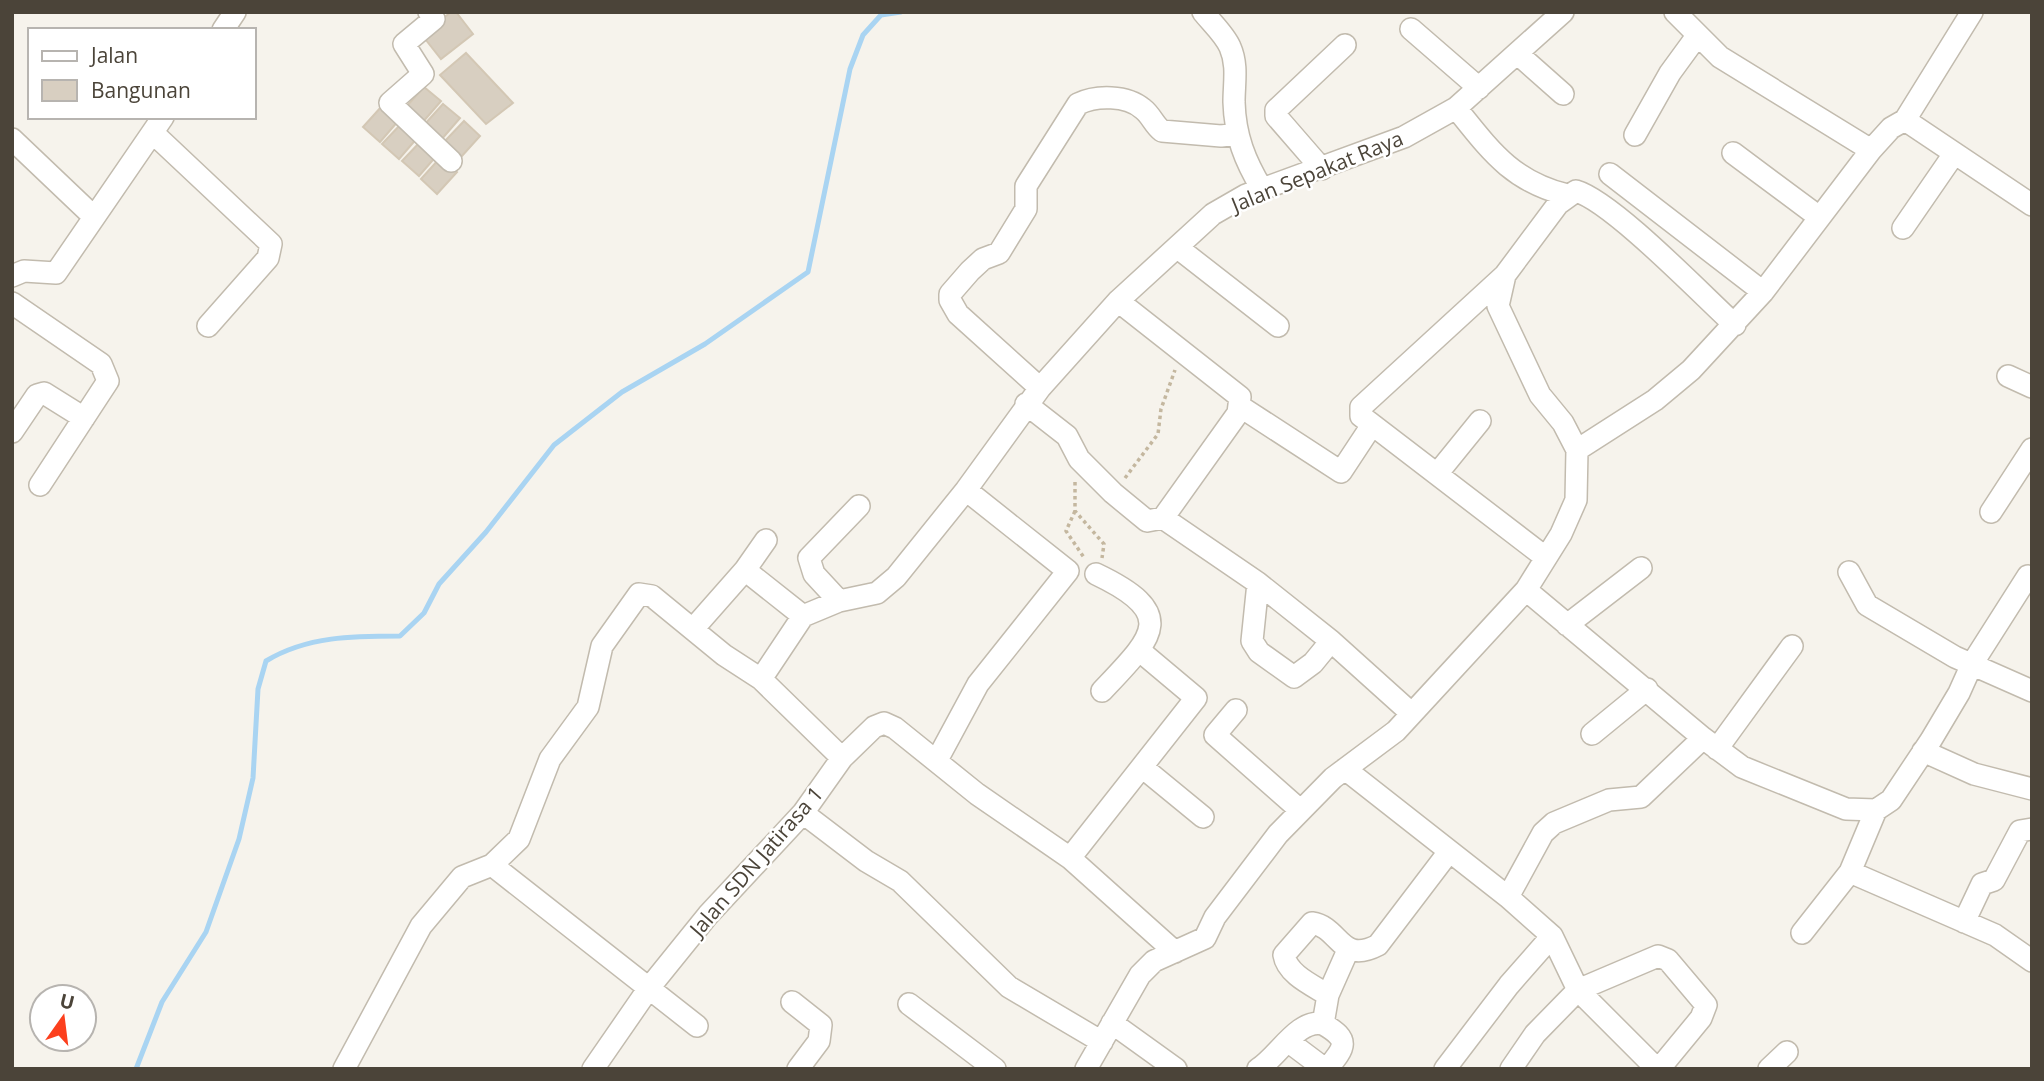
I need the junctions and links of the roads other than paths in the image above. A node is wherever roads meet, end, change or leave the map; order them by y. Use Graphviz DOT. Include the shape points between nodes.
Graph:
graph roads {
  1 [pos="234,12"];
  2 [pos="429,12"];
  3 [pos="1203,12"];
  4 [pos="1563,12"];
  5 [pos="1675,12"];
  6 [pos="1972,12"];
  7 [pos="224,28"];
  8 [pos="1412,29"];
  9 [pos="1697,36"];
  10 [pos="1345,45"];
  11 [pos="1519,55"];
  12 [pos="1479,88"];
  13 [pos="1563,94"];
  14 [pos="1456,108"];
  15 [pos="1905,120"];
  16 [pos="158,125"];
  17 [pos="1238,134"];
  18 [pos="1635,135"];
  19 [pos="12,139"];
  20 [pos="1871,150"];
  21 [pos="1733,153"];
  22 [pos="1954,154"];
  23 [pos="450,161"];
  24 [pos="1322,169"];
  25 [pos="1610,174"];
  26 [pos="1262,189"];
  27 [pos="1567,195"];
  28 [pos="2032,205"];
  29 [pos="94,217"];
  30 [pos="1819,217"];
  31 [pos="1903,228"];
  32 [pos="1178,248"];
  33 [pos="1505,275"];
  34 [pos="12,276"];
  35 [pos="1763,292"];
  36 [pos="1118,301"];
  37 [pos="12,303"];
  38 [pos="1735,325"];
  39 [pos="208,326"];
  40 [pos="1278,326"];
  41 [pos="2008,376"];
  42 [pos="2032,387"];
  43 [pos="1033,396"];
  44 [pos="1241,407"];
  45 [pos="84,418"];
  46 [pos="1480,421"];
  47 [pos="1372,425"];
  48 [pos="12,432"];
  49 [pos="2032,449"];
  50 [pos="1577,450"];
  51 [pos="1437,474"];
  52 [pos="40,485"];
  53 [pos="965,490"];
  54 [pos="859,506"];
  55 [pos="1991,512"];
  56 [pos="1163,518"];
  57 [pos="766,540"];
  58 [pos="1545,557"];
  59 [pos="1641,568"];
  60 [pos="745,570"];
  61 [pos="1849,572"];
  62 [pos="1096,574"];
  63 [pos="2028,576"];
  64 [pos="1258,583"];
  65 [pos="1526,590"];
  66 [pos="839,601"];
  67 [pos="803,616"];
  68 [pos="1567,625"];
  69 [pos="693,629"];
  70 [pos="1331,640"];
  71 [pos="1793,646"];
  72 [pos="1140,651"];
  73 [pos="1972,664"];
  74 [pos="761,679"];
  75 [pos="1647,689"];
  76 [pos="1102,691"];
  77 [pos="2032,691"];
  78 [pos="1236,710"];
  79 [pos="1411,713"];
  80 [pos="1592,734"];
  81 [pos="1710,743"];
  82 [pos="1923,751"];
  83 [pos="842,758"];
  84 [pos="937,760"];
  85 [pos="1142,767"];
  86 [pos="1345,769"];
  87 [pos="2032,789"];
  88 [pos="1300,810"];
  89 [pos="1876,810"];
  90 [pos="803,813"];
  91 [pos="1203,817"];
  92 [pos="2032,829"];
  93 [pos="1448,853"];
  94 [pos="1070,858"];
  95 [pos="492,865"];
  96 [pos="1850,872"];
  97 [pos="1508,897"];
  98 [pos="1964,922"];
  99 [pos="1802,933"];
  100 [pos="1552,936"];
  101 [pos="1348,950"];
  102 [pos="1175,952"];
  103 [pos="2032,961"];
  104 [pos="649,988"];
  105 [pos="1578,990"];
  106 [pos="1328,995"];
  107 [pos="792,1002"];
  108 [pos="909,1004"];
  109 [pos="1112,1023"];
  110 [pos="1322,1024"];
  111 [pos="697,1026"];
  112 [pos="1102,1042"];
  113 [pos="1289,1042"];
  114 [pos="1787,1052"];
  115 [pos="344,1069"];
  116 [pos="593,1069"];
  117 [pos="798,1069"];
  118 [pos="995,1069"];
  119 [pos="1086,1069"];
  120 [pos="1176,1069"];
  121 [pos="1258,1069"];
  122 [pos="1326,1069"];
  123 [pos="1445,1069"];
  124 [pos="1511,1069"];
  125 [pos="1658,1069"];
  126 [pos="1769,1069"];
  1 -- 7 [label="street"];
  2 -- 23 [label="street" via="434,19 404,44 423,74 390,103"];
  3 -- 17 [label="street" via="1233,54"];
  4 -- 11 [label="street, Jalan Sepakat Raya"];
  5 -- 9 [label="street"];
  6 -- 15 [label="street"];
  8 -- 12 [label="street"];
  9 -- 18 [label="street"];
  9 -- 20 [label="street" via="1720,57"];
  10 -- 24 [label="street" via="1276,110 1276,116"];
  11 -- 12 [label="street, Jalan Sepakat Raya"];
  11 -- 13 [label="street"];
  12 -- 14 [label="street, Jalan Sepakat Raya"];
  14 -- 24 [label="street, Jalan Sepakat Raya" via="1404,138"];
  14 -- 27 [label="street" via="1514,172 1538,188"];
  15 -- 20 [label="street"];
  15 -- 22 [label="street"];
  16 -- 29 [label="street"];
  16 -- 39 [label="street" via="271,244 268,258"];
  17 -- 26 [label="street" via="1242,154"];
  17 -- 43 [label="street" via="1162,131 1142,108 1124,100 1078,104 1026,186 1026,209 999,253 983,259 950,294 958,314"];
  19 -- 29 [label="street"];
  20 -- 30 [label="street"];
  21 -- 30 [label="street"];
  22 -- 28 [label="street"];
  22 -- 31 [label="street"];
  24 -- 26 [label="street, Jalan Sepakat Raya"];
  25 -- 35 [label="street"];
  26 -- 32 [label="street, Jalan Sepakat Raya" via="1213,214"];
  27 -- 33 [label="street"];
  27 -- 38 [label="street" via="1576,191 1586,194 1616,217"];
  29 -- 34 [label="street" via="56,273 24,271"];
  30 -- 35 [label="street"];
  32 -- 36 [label="street, Jalan Sepakat Raya"];
  32 -- 40 [label="street"];
  33 -- 47 [label="street" via="1361,407 1360,416"];
  33 -- 50 [label="street" via="1498,306 1540,396 1563,423"];
  35 -- 38 [label="street"];
  36 -- 43 [label="street, Jalan Sepakat Raya"];
  36 -- 44 [label="street" via="1240,397"];
  37 -- 45 [label="street" via="107,372 108,381"];
  38 -- 50 [label="street" via="1675,385"];
  41 -- 42 [label="street"];
  43 -- 53 [label="street"];
  43 -- 56 [label="street" via="1067,436 1079,459 1112,493 1147,521"];
  44 -- 47 [label="street" via="1340,472"];
  44 -- 56 [label="street"];
  45 -- 48 [label="street" via="44,393 37,395"];
  45 -- 52 [label="street"];
  46 -- 51 [label="street"];
  47 -- 51 [label="street"];
  49 -- 55 [label="street"];
  50 -- 58 [label="street" via="1576,500"];
  51 -- 58 [label="street"];
  53 -- 66 [label="street" via="896,577 877,593"];
  53 -- 84 [label="street" via="1068,571 978,684"];
  54 -- 66 [label="street" via="809,558 814,574"];
  56 -- 64 [label="street"];
  57 -- 60 [label="street"];
  58 -- 65 [label="street"];
  59 -- 68 [label="street"];
  60 -- 67 [label="street"];
  60 -- 69 [label="street"];
  61 -- 73 [label="street" via="1867,605"];
  62 -- 72 [label="street" via="1118,584 1145,606 1152,629"];
  63 -- 73 [label="street"];
  64 -- 70 [label="street"];
  64 -- 70 [label="street" via="1252,641 1259,652 1294,677 1313,663"];
  65 -- 68 [label="street"];
  65 -- 79 [label="street"];
  66 -- 67 [label="street"];
  67 -- 74 [label="street"];
  68 -- 75 [label="street"];
  69 -- 74 [label="street"];
  69 -- 95 [label="street" via="652,596 639,594 602,646 588,707 550,759 519,839"];
  70 -- 79 [label="street"];
  71 -- 81 [label="street"];
  72 -- 76 [label="street"];
  72 -- 85 [label="street" via="1196,698"];
  73 -- 77 [label="street"];
  73 -- 82 [label="street"];
  74 -- 83 [label="street"];
  75 -- 80 [label="street"];
  75 -- 81 [label="street"];
  78 -- 88 [label="street" via="1208,728"];
  79 -- 86 [label="street" via="1396,731"];
  81 -- 89 [label="street" via="1742,767 1787,787 1846,809"];
  81 -- 97 [label="street" via="1641,797 1609,800 1554,823 1543,833"];
  82 -- 87 [label="street" via="1974,774"];
  82 -- 89 [label="street" via="1891,800"];
  83 -- 84 [label="street, Jalan SDN Jatirasa 1" via="884,723"];
  83 -- 90 [label="street, Jalan SDN Jatirasa 1"];
  84 -- 94 [label="street" via="977,794"];
  85 -- 91 [label="street"];
  85 -- 94 [label="street"];
  86 -- 88 [label="street"];
  86 -- 93 [label="street"];
  88 -- 102 [label="street" via="1262,853 1205,938"];
  89 -- 96 [label="street"];
  90 -- 104 [label="street, Jalan SDN Jatirasa 1" via="708,915"];
  90 -- 112 [label="street" via="900,881 1009,988"];
  92 -- 98 [label="street" via="2021,831 1994,880 1982,884"];
  93 -- 97 [label="street"];
  93 -- 101 [label="street" via="1378,945 1366,951"];
  94 -- 102 [label="street"];
  95 -- 104 [label="street"];
  95 -- 115 [label="street" via="462,877 421,926"];
  96 -- 98 [label="street"];
  96 -- 99 [label="street"];
  97 -- 100 [label="street"];
  98 -- 103 [label="street" via="1995,935"];
  100 -- 105 [label="street"];
  100 -- 123 [label="street"];
  101 -- 106 [label="street"];
  101 -- 106 [label="street" via="1320,924 1312,923 1284,955 1285,963 1302,979"];
  102 -- 109 [label="street" via="1154,961 1140,975"];
  104 -- 111 [label="street"];
  104 -- 116 [label="street, Jalan SDN Jatirasa 1"];
  105 -- 124 [label="street" via="1535,1034"];
  105 -- 125 [label="street"];
  105 -- 125 [label="street" via="1647,959 1658,956 1668,960 1706,1005 1701,1018"];
  106 -- 110 [label="street"];
  107 -- 117 [label="street" via="821,1025 819,1041"];
  108 -- 118 [label="street"];
  109 -- 112 [label="street"];
  109 -- 120 [label="street"];
  110 -- 113 [label="street" via="1304,1025"];
  110 -- 122 [label="street" via="1343,1044"];
  112 -- 119 [label="street"];
  113 -- 121 [label="street"];
  113 -- 122 [label="street"];
  114 -- 126 [label="street"];
}
